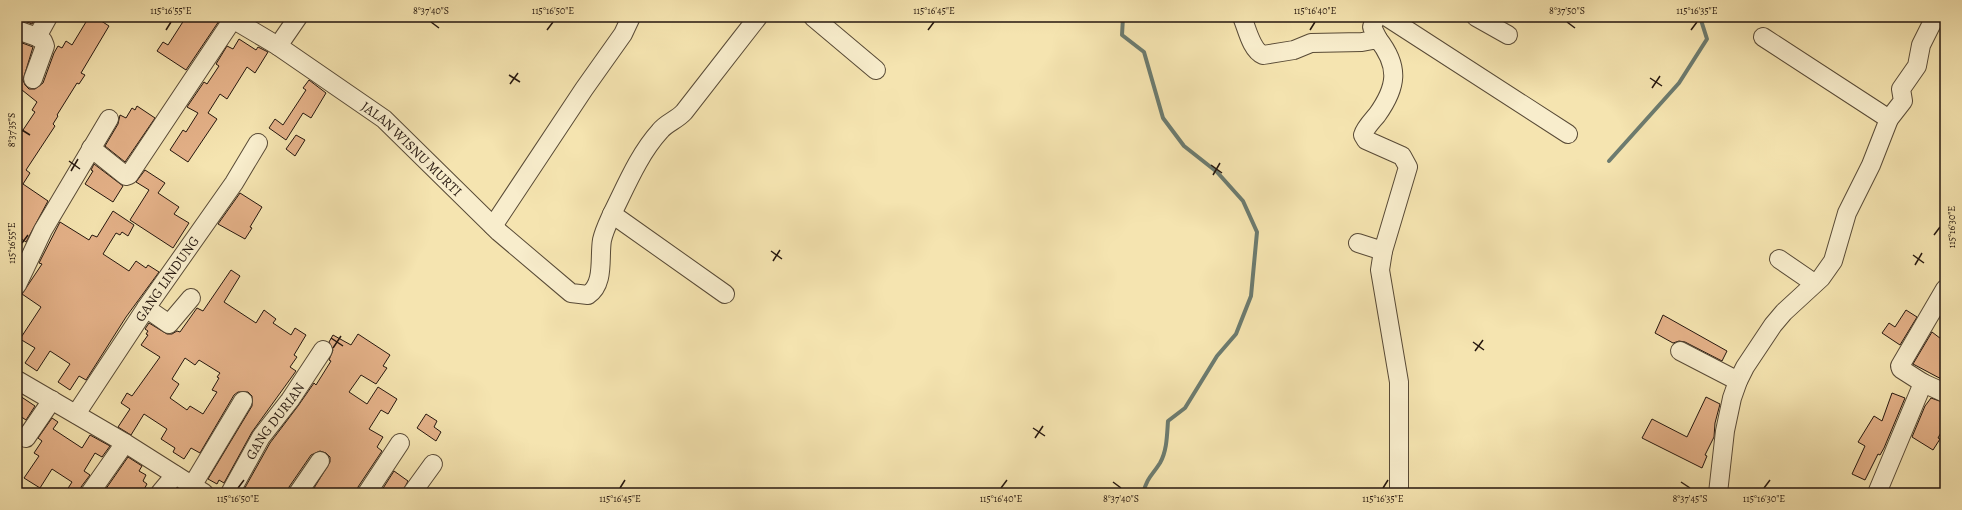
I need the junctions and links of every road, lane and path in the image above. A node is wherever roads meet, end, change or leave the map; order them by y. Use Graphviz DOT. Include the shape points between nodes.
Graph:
graph roads {
  1 [pos="48,17"];
  2 [pos="298,17"];
  3 [pos="631,17"];
  4 [pos="758,17"];
  5 [pos="813,17"];
  6 [pos="1242,17"];
  7 [pos="1376,17"];
  8 [pos="1387,17"];
  9 [pos="1476,17"];
  10 [pos="1935,17"];
  11 [pos="237,19"];
  12 [pos="17,30"];
  13 [pos="1508,35"];
  14 [pos="1763,37"];
  15 [pos="37,38"];
  16 [pos="1378,39"];
  17 [pos="278,46"];
  18 [pos="876,70"];
  19 [pos="33,80"];
  20 [pos="109,119"];
  21 [pos="1889,119"];
  22 [pos="1568,134"];
  23 [pos="258,143"];
  24 [pos="91,148"];
  25 [pos="612,214"];
  26 [pos="493,226"];
  27 [pos="1358,243"];
  28 [pos="1383,251"];
  29 [pos="1779,259"];
  30 [pos="1814,283"];
  31 [pos="17,285"];
  32 [pos="1945,289"];
  33 [pos="725,294"];
  34 [pos="191,298"];
  35 [pos="146,308"];
  36 [pos="323,350"];
  37 [pos="1680,351"];
  38 [pos="17,380"];
  39 [pos="1738,381"];
  40 [pos="1923,383"];
  41 [pos="1945,393"];
  42 [pos="52,400"];
  43 [pos="243,401"];
  44 [pos="76,414"];
  45 [pos="26,438"];
  46 [pos="400,442"];
  47 [pos="125,443"];
  48 [pos="320,461"];
  49 [pos="433,464"];
  50 [pos="175,475"];
  51 [pos="198,489"];
  52 [pos="90,493"];
  53 [pos="160,493"];
  54 [pos="230,493"];
  55 [pos="298,493"];
  56 [pos="368,493"];
  57 [pos="412,493"];
  58 [pos="1399,493"];
  59 [pos="1718,493"];
  60 [pos="1877,493"];
  1 -- 15 [label="street"];
  2 -- 17 [label="street"];
  3 -- 26 [label="street" via="623,34"];
  4 -- 25 [label="street" via="678,119 663,127 654,137"];
  5 -- 18 [label="street"];
  6 -- 16 [label="street" via="1254,46 1263,56 1294,50 1311,43 1362,42"];
  7 -- 16 [label="street" via="1372,27"];
  8 -- 22 [label="street"];
  9 -- 13 [label="street"];
  10 -- 21 [label="street" via="1923,40 1917,66 1901,89 1902,104"];
  11 -- 17 [label="street, JALAN WISNU MURTI"];
  11 -- 24 [label="street" via="128,176"];
  12 -- 15 [label="street"];
  14 -- 21 [label="street"];
  15 -- 19 [label="street" via="44,41 45,46"];
  16 -- 28 [label="street" via="1391,60 1392,89 1389,98 1363,135 1366,140 1402,156 1408,168"];
  17 -- 26 [label="street, JALAN WISNU MURTI" via="393,127"];
  20 -- 24 [label="street"];
  21 -- 30 [label="street" via="1871,166 1846,218 1833,261 1828,270"];
  23 -- 35 [label="street, GANG LINDUNG" via="234,183"];
  24 -- 31 [label="street" via="43,230"];
  25 -- 26 [label="street, JALAN WISNU MURTI" via="602,241 599,277 588,295 571,293"];
  25 -- 33 [label="street"];
  27 -- 28 [label="street"];
  28 -- 58 [label="street" via="1380,275 1399,382"];
  29 -- 30 [label="street"];
  30 -- 39 [label="street" via="1773,325"];
  32 -- 40 [label="street" via="1900,367"];
  34 -- 35 [label="street" via="169,324"];
  35 -- 44 [label="street, GANG LINDUNG"];
  36 -- 54 [label="street, GANG DURIAN" via="290,400 261,436"];
  37 -- 39 [label="street"];
  38 -- 42 [label="street"];
  39 -- 59 [label="street" via="1725,431"];
  40 -- 41 [label="street"];
  40 -- 60 [label="street"];
  42 -- 44 [label="street"];
  42 -- 45 [label="street"];
  43 -- 51 [label="street"];
  44 -- 47 [label="street"];
  46 -- 56 [label="street"];
  47 -- 50 [label="street"];
  47 -- 52 [label="street"];
  48 -- 55 [label="street"];
  49 -- 57 [label="street"];
  50 -- 51 [label="street"];
  50 -- 53 [label="street"];
}
